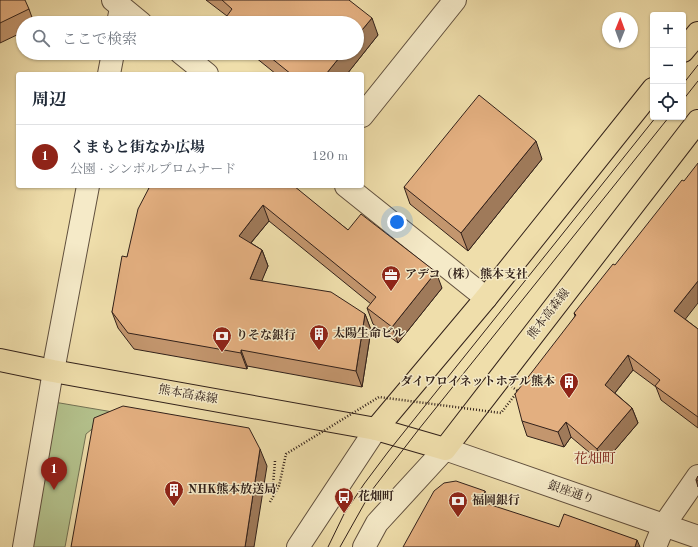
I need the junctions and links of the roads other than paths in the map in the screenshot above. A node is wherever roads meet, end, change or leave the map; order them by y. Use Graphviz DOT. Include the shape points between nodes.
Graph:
graph roads {
  1 [pos="455,0"];
  2 [pos="117,10"];
  3 [pos="129,16"];
  4 [pos="698,32"];
  5 [pos="685,48"];
  6 [pos="111,60"];
  7 [pos="190,60"];
  8 [pos="109,72"];
  9 [pos="205,72"];
  10 [pos="650,93"];
  11 [pos="364,114"];
  12 [pos="698,122"];
  13 [pos="88,188"];
  14 [pos="348,188"];
  15 [pos="486,298"];
  16 [pos="0,360"];
  17 [pos="53,371"];
  18 [pos="376,429"];
  19 [pos="445,449"];
  20 [pos="698,476"];
  21 [pos="664,525"];
  22 [pos="698,536"];
  23 [pos="23,547"];
  24 [pos="298,547"];
  25 [pos="364,547"];
  26 [pos="655,547"];
  1 -- 11 [label="street"];
  2 -- 3 [label="street"];
  4 -- 5 [label="main road"];
  6 -- 8 [label="street"];
  7 -- 9 [label="street"];
  10 -- 15 [label="main road"];
  12 -- 19 [label="main road, 熊本高森線"];
  13 -- 17 [label="street"];
  14 -- 15 [label="street"];
  15 -- 18 [label="main road"];
  16 -- 17 [label="main road, 熊本高森線"];
  17 -- 18 [label="main road, 熊本高森線"];
  17 -- 23 [label="street"];
  18 -- 19 [label="main road, 熊本高森線"];
  18 -- 24 [label="street"];
  19 -- 21 [label="street, 銀座通り"];
  19 -- 25 [label="street" via="377,523"];
  20 -- 21 [label="street"];
  21 -- 22 [label="street, 銀座通り"];
  21 -- 26 [label="street"];
}
